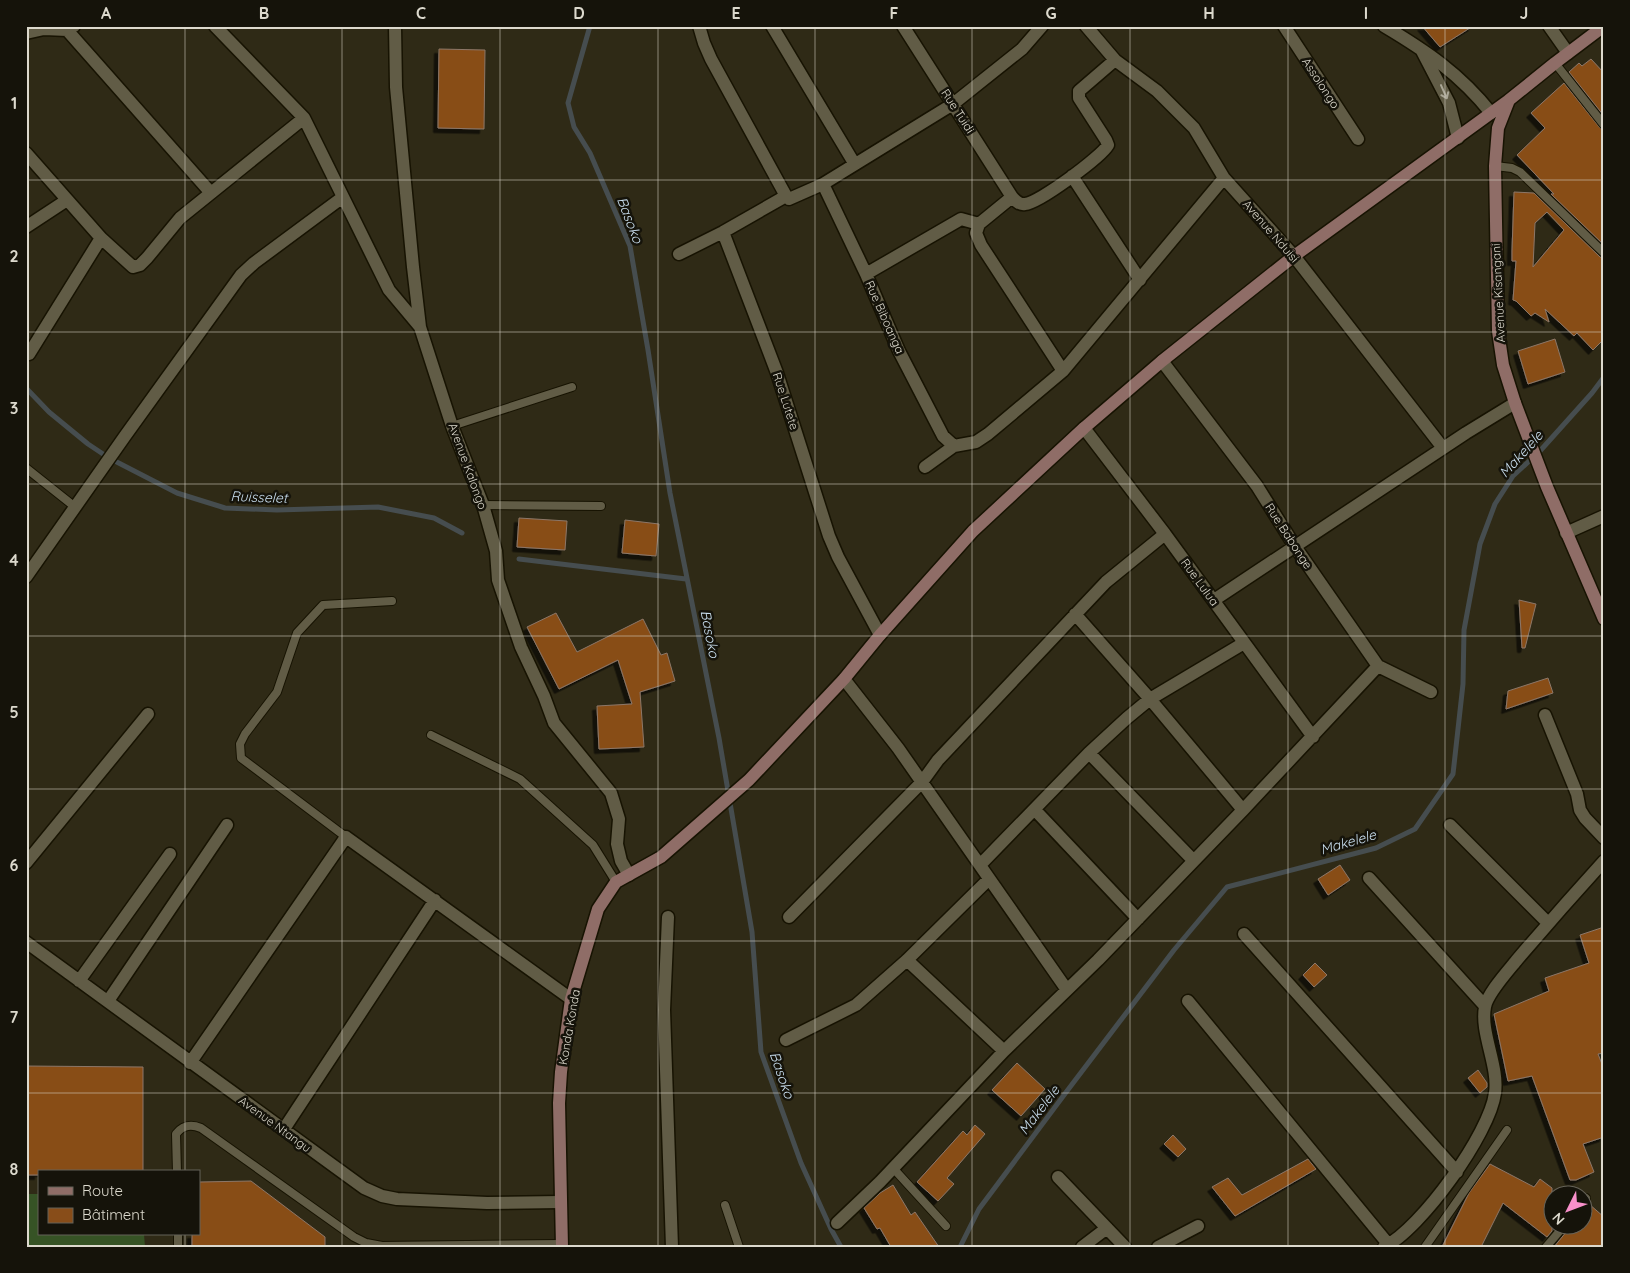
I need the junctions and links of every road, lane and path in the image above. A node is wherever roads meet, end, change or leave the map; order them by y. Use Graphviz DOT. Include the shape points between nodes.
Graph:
graph roads {
  1 [pos="215,26"];
  2 [pos="395,26"];
  3 [pos="699,26"];
  4 [pos="772,26"];
  5 [pos="903,26"];
  6 [pos="1042,26"];
  7 [pos="1086,26"];
  8 [pos="1284,26"];
  9 [pos="1384,26"];
  10 [pos="1549,26"];
  11 [pos="1604,26"];
  12 [pos="70,28"];
  13 [pos="26,33"];
  14 [pos="1420,49"];
  15 [pos="1568,53"];
  16 [pos="1116,60"];
  17 [pos="1554,62"];
  18 [pos="1509,100"];
  19 [pos="953,104"];
  20 [pos="1491,113"];
  21 [pos="304,118"];
  22 [pos="1604,125"];
  23 [pos="1458,138"];
  24 [pos="1358,139"];
  25 [pos="26,153"];
  26 [pos="854,163"];
  27 [pos="1494,166"];
  28 [pos="1072,176"];
  29 [pos="1224,178"];
  30 [pos="823,184"];
  31 [pos="211,193"];
  32 [pos="343,196"];
  33 [pos="1012,197"];
  34 [pos="788,198"];
  35 [pos="67,200"];
  36 [pos="979,224"];
  37 [pos="26,227"];
  38 [pos="723,232"];
  39 [pos="101,238"];
  40 [pos="1604,253"];
  41 [pos="679,254"];
  42 [pos="1294,256"];
  43 [pos="866,274"];
  44 [pos="1140,280"];
  45 [pos="420,327"];
  46 [pos="29,354"];
  47 [pos="1162,361"];
  48 [pos="1063,371"];
  49 [pos="572,387"];
  50 [pos="1515,403"];
  51 [pos="452,426"];
  52 [pos="1084,428"];
  53 [pos="954,446"];
  54 [pos="1443,448"];
  55 [pos="925,467"];
  56 [pos="26,468"];
  57 [pos="483,505"];
  58 [pos="601,506"];
  59 [pos="75,508"];
  60 [pos="1604,516"];
  61 [pos="1566,533"];
  62 [pos="1165,534"];
  63 [pos="1294,546"];
  64 [pos="26,577"];
  65 [pos="1214,600"];
  66 [pos="392,602"];
  67 [pos="1075,614"];
  68 [pos="1604,619"];
  69 [pos="880,635"];
  70 [pos="1244,643"];
  71 [pos="1378,666"];
  72 [pos="844,679"];
  73 [pos="1431,692"];
  74 [pos="1150,699"];
  75 [pos="148,714"];
  76 [pos="1545,715"];
  77 [pos="431,735"];
  78 [pos="1313,737"];
  79 [pos="1089,753"];
  80 [pos="922,782"];
  81 [pos="1035,810"];
  82 [pos="1243,810"];
  83 [pos="227,825"];
  84 [pos="1450,825"];
  85 [pos="346,837"];
  86 [pos="1604,838"];
  87 [pos="170,854"];
  88 [pos="1194,860"];
  89 [pos="1604,861"];
  90 [pos="26,863"];
  91 [pos="980,865"];
  92 [pos="629,874"];
  93 [pos="989,878"];
  94 [pos="1368,878"];
  95 [pos="616,882"];
  96 [pos="436,900"];
  97 [pos="668,917"];
  98 [pos="789,917"];
  99 [pos="1138,918"];
  100 [pos="1548,923"];
  101 [pos="1244,934"];
  102 [pos="26,942"];
  103 [pos="907,960"];
  104 [pos="79,981"];
  105 [pos="1067,990"];
  106 [pos="571,999"];
  107 [pos="108,1001"];
  108 [pos="1188,1001"];
  109 [pos="1484,1006"];
  110 [pos="786,1040"];
  111 [pos="1004,1051"];
  112 [pos="190,1063"];
  113 [pos="284,1129"];
  114 [pos="1507,1130"];
  115 [pos="894,1168"];
  116 [pos="177,1170"];
  117 [pos="1457,1172"];
  118 [pos="1058,1177"];
  119 [pos="560,1202"];
  120 [pos="725,1205"];
  121 [pos="837,1223"];
  122 [pos="946,1226"];
  123 [pos="1198,1226"];
  124 [pos="1107,1228"];
  125 [pos="1555,1236"];
  126 [pos="561,1245"];
  127 [pos="382,1246"];
  128 [pos="1386,1246"];
  129 [pos="672,1247"];
  130 [pos="739,1247"];
  131 [pos="1082,1247"];
  132 [pos="1124,1247"];
  133 [pos="1158,1247"];
  134 [pos="1425,1247"];
  135 [pos="1546,1247"];
  1 -- 21 [label="street"];
  2 -- 45 [label="street, Avenue Kalongo" via="396,87"];
  3 -- 34 [label="street" via="704,44"];
  4 -- 26 [label="street"];
  5 -- 19 [label="street, Rue Tuidi"];
  6 -- 19 [label="street" via="1022,50"];
  7 -- 16 [label="street, Avenue Nduisi"];
  8 -- 24 [label="street, Assolongo"];
  9 -- 14 [label="street"];
  10 -- 15 [label="street"];
  11 -- 15 [label="street, Avenue Kisangani"];
  12 -- 13 [label="street"];
  12 -- 31 [label="street"];
  14 -- 20 [label="street" via="1459,77"];
  14 -- 23 [label="street, one-way" via="1449,103"];
  15 -- 17 [label="street, Avenue Kisangani"];
  16 -- 28 [label="street" via="1079,91 1079,98 1108,145"];
  16 -- 29 [label="street, Avenue Nduisi" via="1157,91 1194,128"];
  17 -- 18 [label="street, Avenue Kisangani"];
  17 -- 22 [label="lane"];
  18 -- 20 [label="street, Konda Konda"];
  18 -- 27 [label="street, Avenue Kisangani" via="1498,128"];
  19 -- 26 [label="street"];
  19 -- 33 [label="street, Rue Tuidi"];
  20 -- 23 [label="street, Konda Konda"];
  21 -- 31 [label="street"];
  21 -- 32 [label="street"];
  23 -- 42 [label="street, Konda Konda"];
  25 -- 35 [label="street"];
  26 -- 30 [label="street"];
  27 -- 40 [label="lane" via="1520,172"];
  27 -- 50 [label="street, Avenue Kisangani" via="1498,331 1503,365"];
  28 -- 33 [label="street" via="1026,204"];
  28 -- 44 [label="street"];
  29 -- 42 [label="street, Avenue Nduisi"];
  29 -- 44 [label="street"];
  30 -- 34 [label="street"];
  30 -- 43 [label="street, Rue Biboanga"];
  31 -- 39 [label="street" via="180,218 140,265 133,267"];
  32 -- 45 [label="street" via="389,290"];
  32 -- 59 [label="street" via="241,275"];
  33 -- 36 [label="street"];
  34 -- 38 [label="street"];
  35 -- 37 [label="street"];
  35 -- 39 [label="street"];
  36 -- 43 [label="street" via="961,219"];
  36 -- 48 [label="street" via="976,233 981,245"];
  38 -- 41 [label="street"];
  38 -- 69 [label="street, Rue Lutete" via="777,374 829,536"];
  39 -- 46 [label="street"];
  42 -- 47 [label="street, Konda Konda"];
  42 -- 54 [label="street, Avenue Nduisi"];
  43 -- 53 [label="street, Rue Biboanga" via="943,436"];
  44 -- 48 [label="street"];
  45 -- 51 [label="street, Avenue Kalongo"];
  47 -- 52 [label="street, Konda Konda"];
  47 -- 63 [label="street, Rue Babonge" via="1257,486"];
  48 -- 53 [label="street" via="988,434 976,442"];
  49 -- 51 [label="lane"];
  50 -- 54 [label="street"];
  50 -- 61 [label="street, Avenue Kisangani"];
  51 -- 57 [label="street, Avenue Kalongo"];
  52 -- 62 [label="street, Rue Lulua"];
  52 -- 69 [label="street, Konda Konda" via="973,531"];
  53 -- 55 [label="street"];
  54 -- 63 [label="street"];
  56 -- 59 [label="lane"];
  57 -- 58 [label="lane"];
  57 -- 92 [label="street, Avenue Kalongo" via="496,551 498,580 521,647 554,723 611,794 619,820 617,844 621,861"];
  59 -- 64 [label="street"];
  60 -- 61 [label="street"];
  61 -- 68 [label="street, Avenue Kisangani"];
  62 -- 65 [label="street, Rue Lulua"];
  62 -- 67 [label="street" via="1117,572"];
  63 -- 65 [label="street"];
  63 -- 71 [label="street, Rue Babonge"];
  65 -- 70 [label="street, Rue Lulua"];
  66 -- 85 [label="lane" via="322,604 297,633 277,692 240,744 241,758"];
  67 -- 74 [label="street"];
  67 -- 80 [label="street" via="938,760"];
  69 -- 72 [label="street, Konda Konda"];
  70 -- 74 [label="street"];
  70 -- 78 [label="street, Rue Lulua"];
  71 -- 73 [label="street, Rue Babonge"];
  71 -- 78 [label="street"];
  72 -- 80 [label="street"];
  72 -- 92 [label="street, Konda Konda" via="749,780 661,857"];
  74 -- 79 [label="street"];
  74 -- 82 [label="street"];
  75 -- 90 [label="street"];
  76 -- 86 [label="street" via="1577,794 1580,810"];
  77 -- 95 [label="lane" via="520,778 593,845"];
  78 -- 82 [label="street"];
  79 -- 81 [label="street"];
  79 -- 88 [label="street"];
  80 -- 91 [label="street"];
  80 -- 98 [label="street"];
  81 -- 91 [label="street"];
  81 -- 99 [label="street"];
  82 -- 88 [label="street"];
  83 -- 107 [label="street"];
  84 -- 100 [label="street"];
  85 -- 96 [label="street"];
  85 -- 112 [label="street"];
  87 -- 104 [label="street"];
  88 -- 99 [label="street"];
  89 -- 100 [label="street"];
  91 -- 93 [label="street"];
  92 -- 95 [label="street, Konda Konda"];
  93 -- 103 [label="street"];
  93 -- 105 [label="street"];
  94 -- 109 [label="street"];
  95 -- 106 [label="street, Konda Konda" via="598,909"];
  96 -- 106 [label="street"];
  96 -- 113 [label="street"];
  97 -- 129 [label="street" via="664,1010"];
  99 -- 105 [label="street"];
  100 -- 109 [label="street" via="1499,981"];
  101 -- 117 [label="street"];
  102 -- 104 [label="street, Avenue Ntangu"];
  103 -- 110 [label="street" via="856,1004"];
  103 -- 111 [label="street"];
  104 -- 107 [label="street, Avenue Ntangu"];
  105 -- 111 [label="street"];
  106 -- 119 [label="street, Konda Konda" via="561,1072"];
  107 -- 112 [label="street, Avenue Ntangu"];
  108 -- 128 [label="street"];
  109 -- 117 [label="street" via="1496,1093 1487,1121"];
  111 -- 115 [label="street"];
  112 -- 113 [label="street, Avenue Ntangu"];
  113 -- 119 [label="street, Avenue Ntangu" via="364,1188 382,1196 487,1203"];
  114 -- 134 [label="lane"];
  115 -- 121 [label="street"];
  115 -- 122 [label="lane"];
  116 -- 127 [label="lane" via="176,1134 187,1125 194,1125 354,1237"];
  117 -- 128 [label="street" via="1414,1223"];
  118 -- 124 [label="street"];
  119 -- 126 [label="street, Konda Konda"];
  120 -- 130 [label="lane"];
  123 -- 133 [label="street"];
  124 -- 131 [label="street"];
  124 -- 132 [label="street"];
  125 -- 135 [label="lane"];
  126 -- 127 [label="lane"];
}
